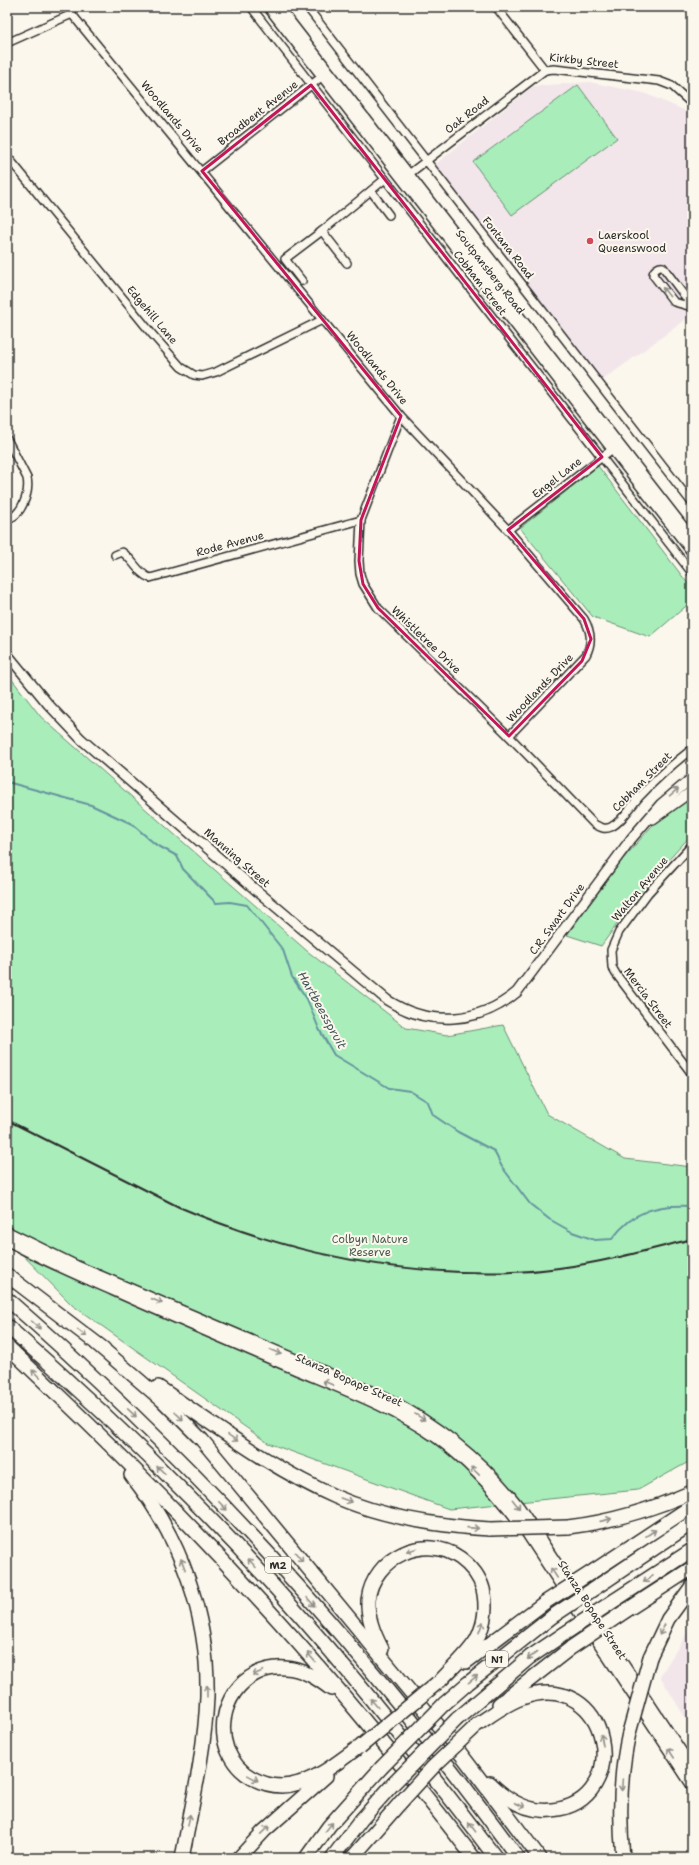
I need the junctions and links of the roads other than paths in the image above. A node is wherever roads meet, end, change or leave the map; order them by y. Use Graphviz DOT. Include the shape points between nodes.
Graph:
graph roads {
  1 [pos="66,7"];
  2 [pos="251,7"];
  3 [pos="269,7"];
  4 [pos="278,7"];
  5 [pos="307,7"];
  6 [pos="496,7"];
  7 [pos="72,14"];
  8 [pos="7,43"];
  9 [pos="544,70"];
  10 [pos="325,73"];
  11 [pos="311,84"];
  12 [pos="692,104"];
  13 [pos="7,156"];
  14 [pos="426,160"];
  15 [pos="202,171"];
  16 [pos="406,177"];
  17 [pos="385,178"];
  18 [pos="371,191"];
  19 [pos="389,215"];
  20 [pos="322,231"];
  21 [pos="347,262"];
  22 [pos="302,281"];
  23 [pos="692,306"];
  24 [pos="322,320"];
  25 [pos="401,416"];
  26 [pos="7,439"];
  27 [pos="616,446"];
  28 [pos="602,457"];
  29 [pos="692,503"];
  30 [pos="7,519"];
  31 [pos="361,520"];
  32 [pos="508,530"];
  33 [pos="692,539"];
  34 [pos="692,550"];
  35 [pos="115,555"];
  36 [pos="692,573"];
  37 [pos="7,654"];
  38 [pos="509,736"];
  39 [pos="692,749"];
  40 [pos="692,778"];
  41 [pos="692,791"];
  42 [pos="606,828"];
  43 [pos="640,829"];
  44 [pos="692,846"];
  45 [pos="611,950"];
  46 [pos="484,1012"];
  47 [pos="692,1074"];
  48 [pos="7,1232"];
  49 [pos="7,1240"];
  50 [pos="7,1275"];
  51 [pos="7,1299"];
  52 [pos="7,1326"];
  53 [pos="97,1344"];
  54 [pos="7,1346"];
  55 [pos="50,1387"];
  56 [pos="692,1492"];
  57 [pos="692,1506"];
  58 [pos="692,1522"];
  59 [pos="692,1550"];
  60 [pos="692,1568"];
  61 [pos="692,1586"];
  62 [pos="439,1681"];
  63 [pos="417,1698"];
  64 [pos="475,1727"];
  65 [pos="380,1741"];
  66 [pos="451,1741"];
  67 [pos="358,1748"];
  68 [pos="692,1768"];
  69 [pos="415,1785"];
  70 [pos="692,1785"];
  71 [pos="399,1804"];
  72 [pos="182,1858"];
  73 [pos="239,1858"];
  74 [pos="306,1858"];
  75 [pos="332,1858"];
  76 [pos="352,1858"];
  77 [pos="362,1858"];
  78 [pos="465,1858"];
  79 [pos="474,1858"];
  80 [pos="496,1858"];
  81 [pos="518,1858"];
  82 [pos="540,1858"];
  83 [pos="623,1858"];
  1 -- 7 [label="street, Woodlands Drive"];
  2 -- 11 [label="street, Cobham Street"];
  3 -- 10 [label="main road, Soutpansberg Road"];
  4 -- 10 [label="main road, Soutpansberg Road"];
  5 -- 14 [label="street, Fontana Road"];
  6 -- 9 [label="street, Kirkby Street"];
  7 -- 8 [label="street"];
  7 -- 15 [label="street, Woodlands Drive"];
  9 -- 12 [label="street, Kirkby Street" via="659,81 672,86"];
  9 -- 14 [label="street, Oak Road"];
  10 -- 11 [label="street, Broadbent Avenue"];
  10 -- 16 [label="main road, Soutpansberg Road"];
  11 -- 15 [label="street, Broadbent Avenue"];
  11 -- 17 [label="street, Cobham Street"];
  13 -- 24 [label="street, Edgehill Lane" via="152,334 181,367 194,375 202,376 216,372"];
  14 -- 16 [label="street, Oak Road"];
  14 -- 29 [label="street, Fontana Road"];
  15 -- 24 [label="street, Woodlands Drive"];
  16 -- 27 [label="main road, Soutpansberg Road"];
  17 -- 18 [label="street"];
  17 -- 28 [label="street, Cobham Street"];
  18 -- 19 [label="street"];
  18 -- 20 [label="street"];
  20 -- 21 [label="street"];
  20 -- 22 [label="street" via="285,259"];
  23 -- 23 [label="street, one-way" via="674,302 653,275 654,271 663,267"];
  24 -- 25 [label="street, Woodlands Drive"];
  25 -- 31 [label="street, Whistletree Drive"];
  25 -- 32 [label="street, Woodlands Drive"];
  26 -- 30 [label="street" via="28,484 20,510"];
  27 -- 28 [label="street, Engel Lane"];
  27 -- 33 [label="main road, Soutpansberg Road"];
  27 -- 34 [label="main road, Soutpansberg Road"];
  28 -- 32 [label="street, Engel Lane"];
  28 -- 36 [label="street, Cobham Street"];
  31 -- 35 [label="street, Rode Avenue" via="150,578 122,552"];
  31 -- 38 [label="street, Whistletree Drive" via="360,574 363,584 378,608"];
  32 -- 38 [label="street, Woodlands Drive" via="584,619 591,639 582,661"];
  37 -- 46 [label="street, Manning Street" via="48,704 92,749 387,1000 415,1014 442,1019 456,1019"];
  38 -- 42 [label="street, Whistletree Drive" via="594,824"];
  39 -- 42 [label="street, Cobham Street" via="640,796 617,822"];
  43 -- 40 [label="street, C.R. Swart Drive, one-way" via="661,804"];
  41 -- 43 [label="street, C.R. Swart Drive"];
  43 -- 46 [label="street, C.R. Swart Drive" via="605,872 528,978 505,1002"];
  44 -- 45 [label="street, Walton Avenue" via="648,893 619,932"];
  45 -- 47 [label="street, Mercia Street" via="612,967 616,974"];
  48 -- 68 [label="main road, Stanza Bopape Street, one-way" via="76,1266 388,1399 453,1440 496,1480 530,1522"];
  70 -- 49 [label="main road, Stanza Bopape Street, one-way" via="516,1518 482,1478 438,1439 400,1415 366,1399 53,1264"];
  50 -- 53 [label="highway, one-way"];
  51 -- 81 [label="highway, M2, one-way" via="143,1424 237,1520 396,1699"];
  80 -- 52 [label="highway, M2, one-way" via="448,1794 341,1664 238,1548 132,1441"];
  53 -- 56 [label="highway, one-way, bridge" via="254,1452 318,1488 361,1506 407,1518 490,1530 568,1527 640,1511"];
  53 -- 63 [label="highway, one-way" via="162,1400 202,1440"];
  55 -- 54 [label="highway, one-way"];
  65 -- 55 [label="highway, one-way" via="339,1690 232,1570 120,1453"];
  72 -- 55 [label="highway, one-way" via="202,1751 206,1709 206,1657 199,1612 175,1546 149,1499 124,1467"];
  62 -- 57 [label="highway, one-way, bridge" via="544,1603"];
  74 -- 58 [label="highway, N1, one-way, bridge" via="329,1826 444,1704 553,1616"];
  59 -- 75 [label="highway, N1, one-way, bridge" via="530,1657 457,1719 393,1784"];
  60 -- 64 [label="highway, bridge" via="572,1647 507,1697"];
  61 -- 83 [label="highway, one-way, bridge" via="668,1619 650,1657 629,1733 622,1786"];
  62 -- 63 [label="highway, one-way" via="477,1639 484,1617 484,1594 477,1575 464,1560 439,1548 421,1548 398,1556 379,1572 371,1588 368,1607 376,1638"];
  62 -- 67 [label="highway, bridge"];
  63 -- 66 [label="highway"];
  66 -- 64 [label="highway, one-way" via="498,1791 516,1804 531,1809 556,1810 571,1805 585,1795 599,1777 604,1754 600,1731 590,1713 570,1699 550,1693 522,1698 503,1707"];
  64 -- 71 [label="highway, bridge"];
  65 -- 67 [label="highway, one-way" via="334,1692 314,1677 298,1670 275,1668 258,1673 241,1684 226,1707 223,1725 231,1757 244,1773 264,1783 282,1786 307,1781"];
  65 -- 69 [label="highway"];
  66 -- 82 [label="highway"];
  73 -- 67 [label="highway, one-way" via="252,1842"];
  69 -- 78 [label="highway"];
  69 -- 79 [label="highway"];
  71 -- 76 [label="highway"];
  71 -- 77 [label="highway"];
}
